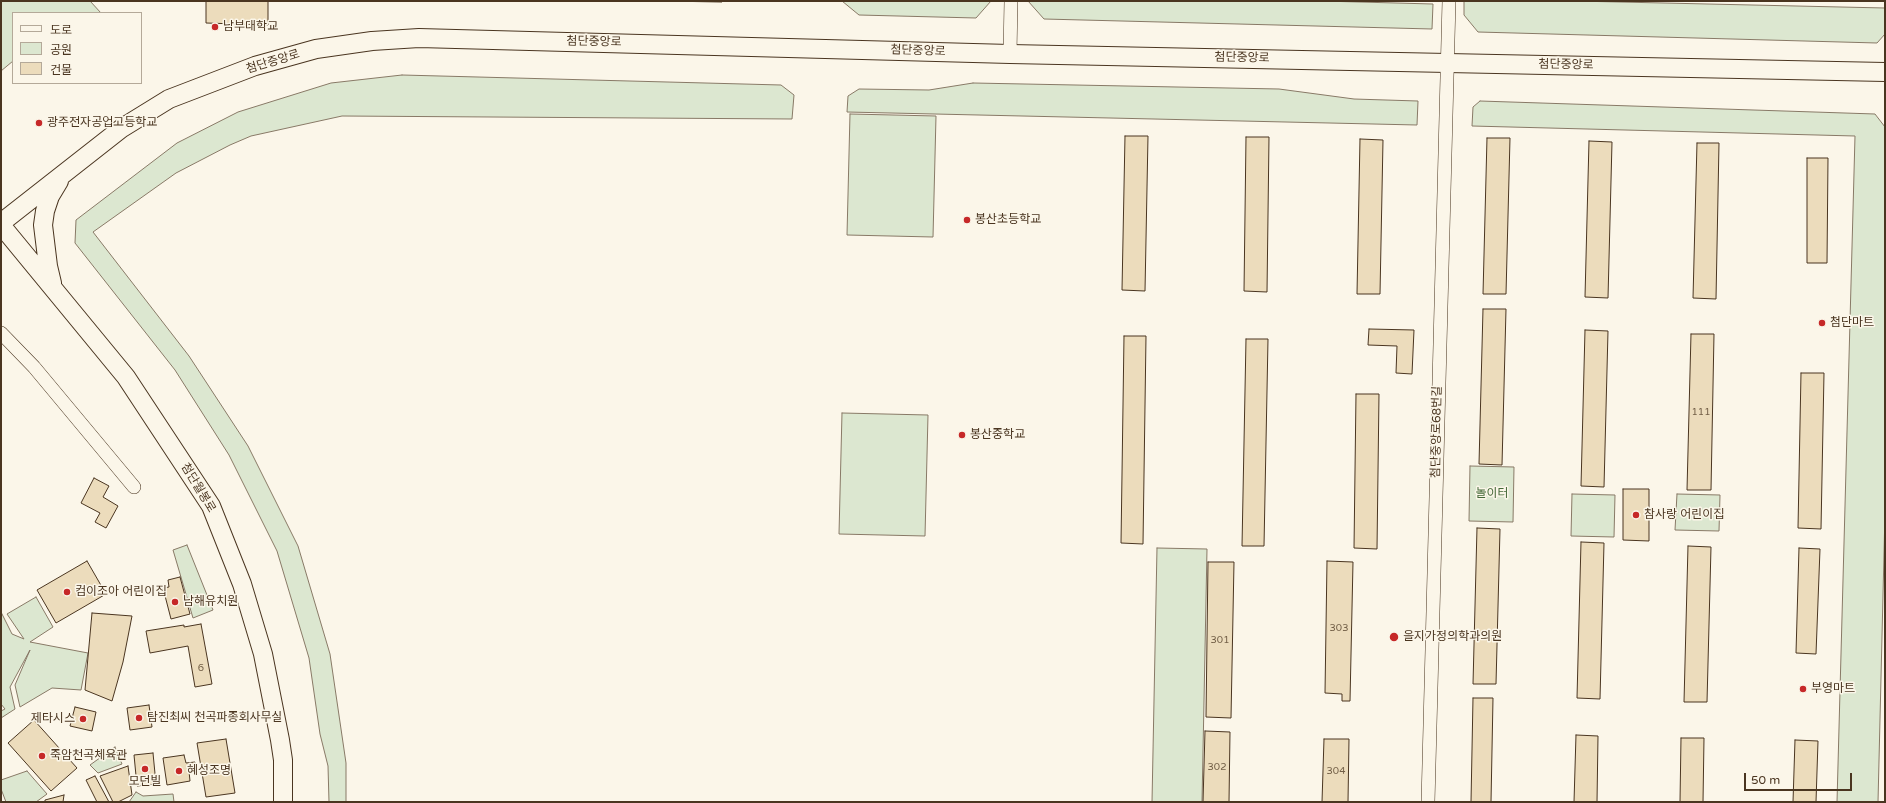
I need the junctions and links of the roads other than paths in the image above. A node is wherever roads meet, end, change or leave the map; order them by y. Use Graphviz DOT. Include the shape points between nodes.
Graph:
graph roads {
  1 [pos="1011,1"];
  2 [pos="1449,1"];
  3 [pos="1010,54"];
  4 [pos="1447,63"];
  5 [pos="1885,72"];
  6 [pos="62,176"];
  7 [pos="1,224"];
  8 [pos="54,289"];
  9 [pos="1,333"];
  10 [pos="134,487"];
  11 [pos="283,802"];
  12 [pos="1428,802"];
  1 -- 3 [label="street"];
  2 -- 4 [label="street, 첨단중앙로68번길"];
  3 -- 4 [label="street, 첨단중앙로"];
  3 -- 6 [label="street, 첨단중앙로" via="419,38 372,41 316,50 255,66 169,99 122,128"];
  4 -- 5 [label="street, 첨단중앙로"];
  4 -- 12 [label="street, 첨단중앙로68번길"];
  6 -- 7 [label="street, 첨단중앙로"];
  6 -- 8 [label="street" via="50,196 43,225 48,266"];
  7 -- 8 [label="street, 첨단월봉로"];
  8 -- 11 [label="street, 첨단월봉로" via="126,377 211,506 242,584 263,654 283,760"];
  9 -- 10 [label="street" via="34,367"];
}
